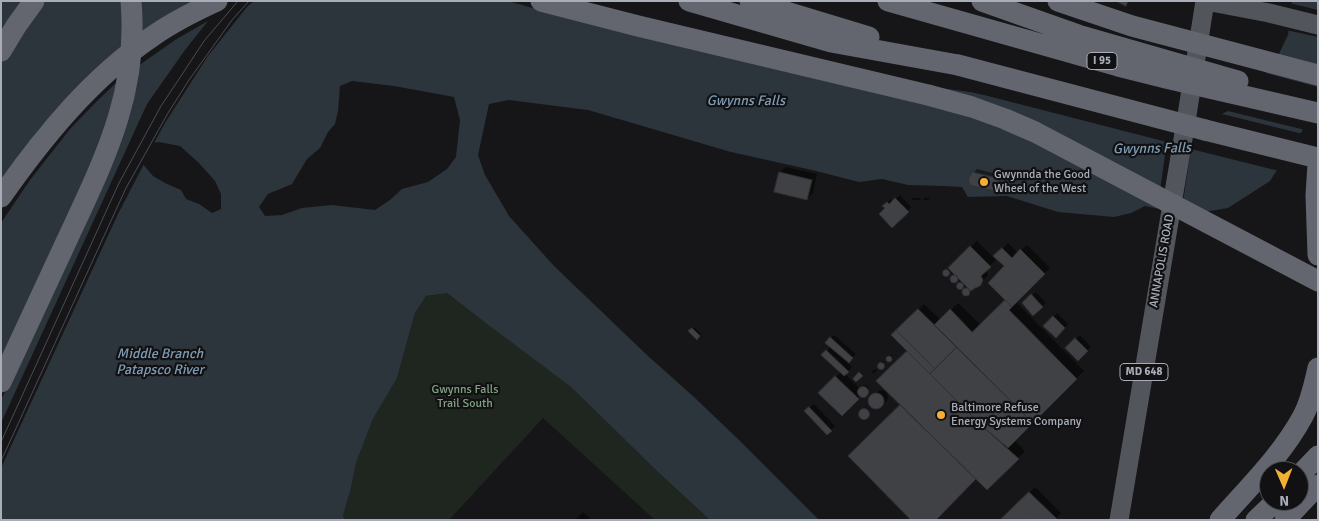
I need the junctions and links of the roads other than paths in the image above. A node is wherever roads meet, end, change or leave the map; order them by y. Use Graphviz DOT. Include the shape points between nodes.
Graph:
graph roads {
  1 [pos="34,1"];
  2 [pos="131,1"];
  3 [pos="217,1"];
  4 [pos="541,1"];
  5 [pos="690,1"];
  6 [pos="750,1"];
  7 [pos="888,1"];
  8 [pos="982,1"];
  9 [pos="1058,1"];
  10 [pos="1205,1"];
  11 [pos="1318,25"];
  12 [pos="1,51"];
  13 [pos="958,65"];
  14 [pos="1318,75"];
  15 [pos="1318,104"];
  16 [pos="1318,113"];
  17 [pos="1318,158"];
  18 [pos="1318,164"];
  19 [pos="1,197"];
  20 [pos="1318,255"];
  21 [pos="1318,281"];
  22 [pos="1318,368"];
  23 [pos="1,382"];
  24 [pos="1318,456"];
  25 [pos="1309,465"];
  26 [pos="1318,485"];
  27 [pos="1265,511"];
  28 [pos="1303,513"];
  29 [pos="1119,520"];
  30 [pos="1220,520"];
  31 [pos="1256,520"];
  1 -- 12 [label="highway"];
  2 -- 23 [label="highway" via="130,67 112,138"];
  3 -- 19 [label="highway" via="154,35 105,74 56,126"];
  4 -- 21 [label="highway, bridge" via="928,95 1005,118 1063,145"];
  5 -- 13 [label="highway" via="831,42"];
  6 -- 13 [label="highway"];
  7 -- 16 [label="highway, I 95, bridge" via="1134,70"];
  8 -- 15 [label="highway, bridge" via="1112,45"];
  9 -- 14 [label="highway, bridge" via="1132,26"];
  10 -- 11 [label="main road"];
  10 -- 29 [label="main road, ANNAPOLIS ROAD / MD 648, bridge"];
  13 -- 17 [label="highway, bridge"];
  18 -- 20 [label="highway"];
  22 -- 30 [label="highway" via="1302,417 1280,451"];
  24 -- 25 [label="highway"];
  26 -- 28 [label="highway"];
  27 -- 31 [label="highway"];
}
